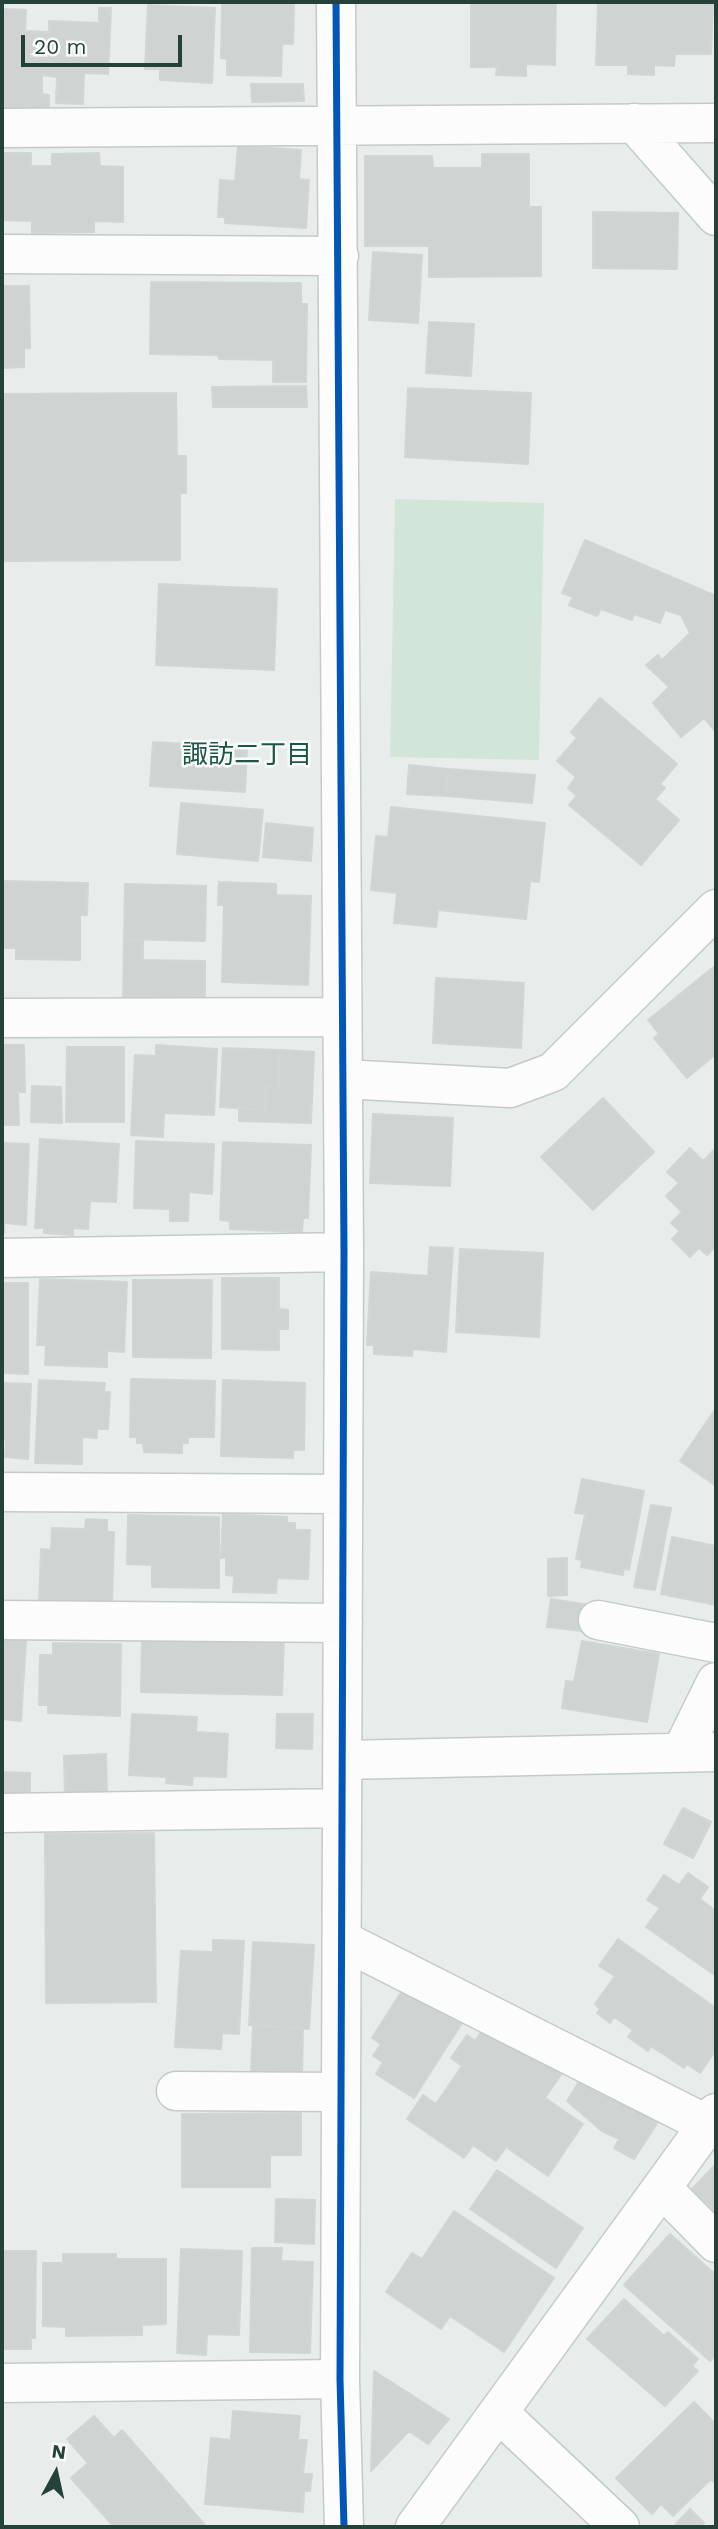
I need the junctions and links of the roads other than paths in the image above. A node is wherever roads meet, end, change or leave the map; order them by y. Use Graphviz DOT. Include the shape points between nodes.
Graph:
graph roads {
  1 [pos="335,2"];
  2 [pos="716,122"];
  3 [pos="634,123"];
  4 [pos="338,126"];
  5 [pos="2,128"];
  6 [pos="716,216"];
  7 [pos="2,254"];
  8 [pos="339,256"];
  9 [pos="716,909"];
  10 [pos="342,1017"];
  11 [pos="2,1018"];
  12 [pos="343,1079"];
  13 [pos="344,1252"];
  14 [pos="2,1258"];
  15 [pos="2,1492"];
  16 [pos="343,1494"];
  17 [pos="2,1620"];
  18 [pos="598,1620"];
  19 [pos="343,1623"];
  20 [pos="716,1643"];
  21 [pos="716,1682"];
  22 [pos="699,1751"];
  23 [pos="343,1760"];
  24 [pos="342,1808"];
  25 [pos="2,1813"];
  26 [pos="342,1940"];
  27 [pos="176,2091"];
  28 [pos="341,2092"];
  29 [pos="712,2119"];
  30 [pos="663,2189"];
  31 [pos="716,2243"];
  32 [pos="341,2379"];
  33 [pos="2,2384"];
  34 [pos="499,2413"];
  35 [pos="344,2527"];
  36 [pos="415,2527"];
  37 [pos="620,2527"];
  1 -- 4 [label="street"];
  2 -- 3 [label="street"];
  3 -- 4 [label="street"];
  3 -- 6 [label="street"];
  4 -- 5 [label="street"];
  4 -- 8 [label="street"];
  7 -- 8 [label="street"];
  8 -- 10 [label="street"];
  9 -- 12 [label="street" via="553,1072 510,1088"];
  10 -- 11 [label="street"];
  10 -- 12 [label="street"];
  12 -- 13 [label="street"];
  13 -- 14 [label="street"];
  13 -- 16 [label="street"];
  15 -- 16 [label="street"];
  16 -- 19 [label="street"];
  17 -- 19 [label="street"];
  18 -- 20 [label="street"];
  19 -- 23 [label="street"];
  21 -- 22 [label="street"];
  22 -- 23 [label="street"];
  23 -- 24 [label="street"];
  24 -- 25 [label="street"];
  24 -- 26 [label="street"];
  26 -- 28 [label="street"];
  26 -- 29 [label="street"];
  27 -- 28 [label="street"];
  28 -- 32 [label="street"];
  29 -- 30 [label="street"];
  30 -- 31 [label="street"];
  30 -- 34 [label="street"];
  32 -- 33 [label="street"];
  32 -- 35 [label="street"];
  34 -- 36 [label="street"];
  34 -- 37 [label="street"];
}
